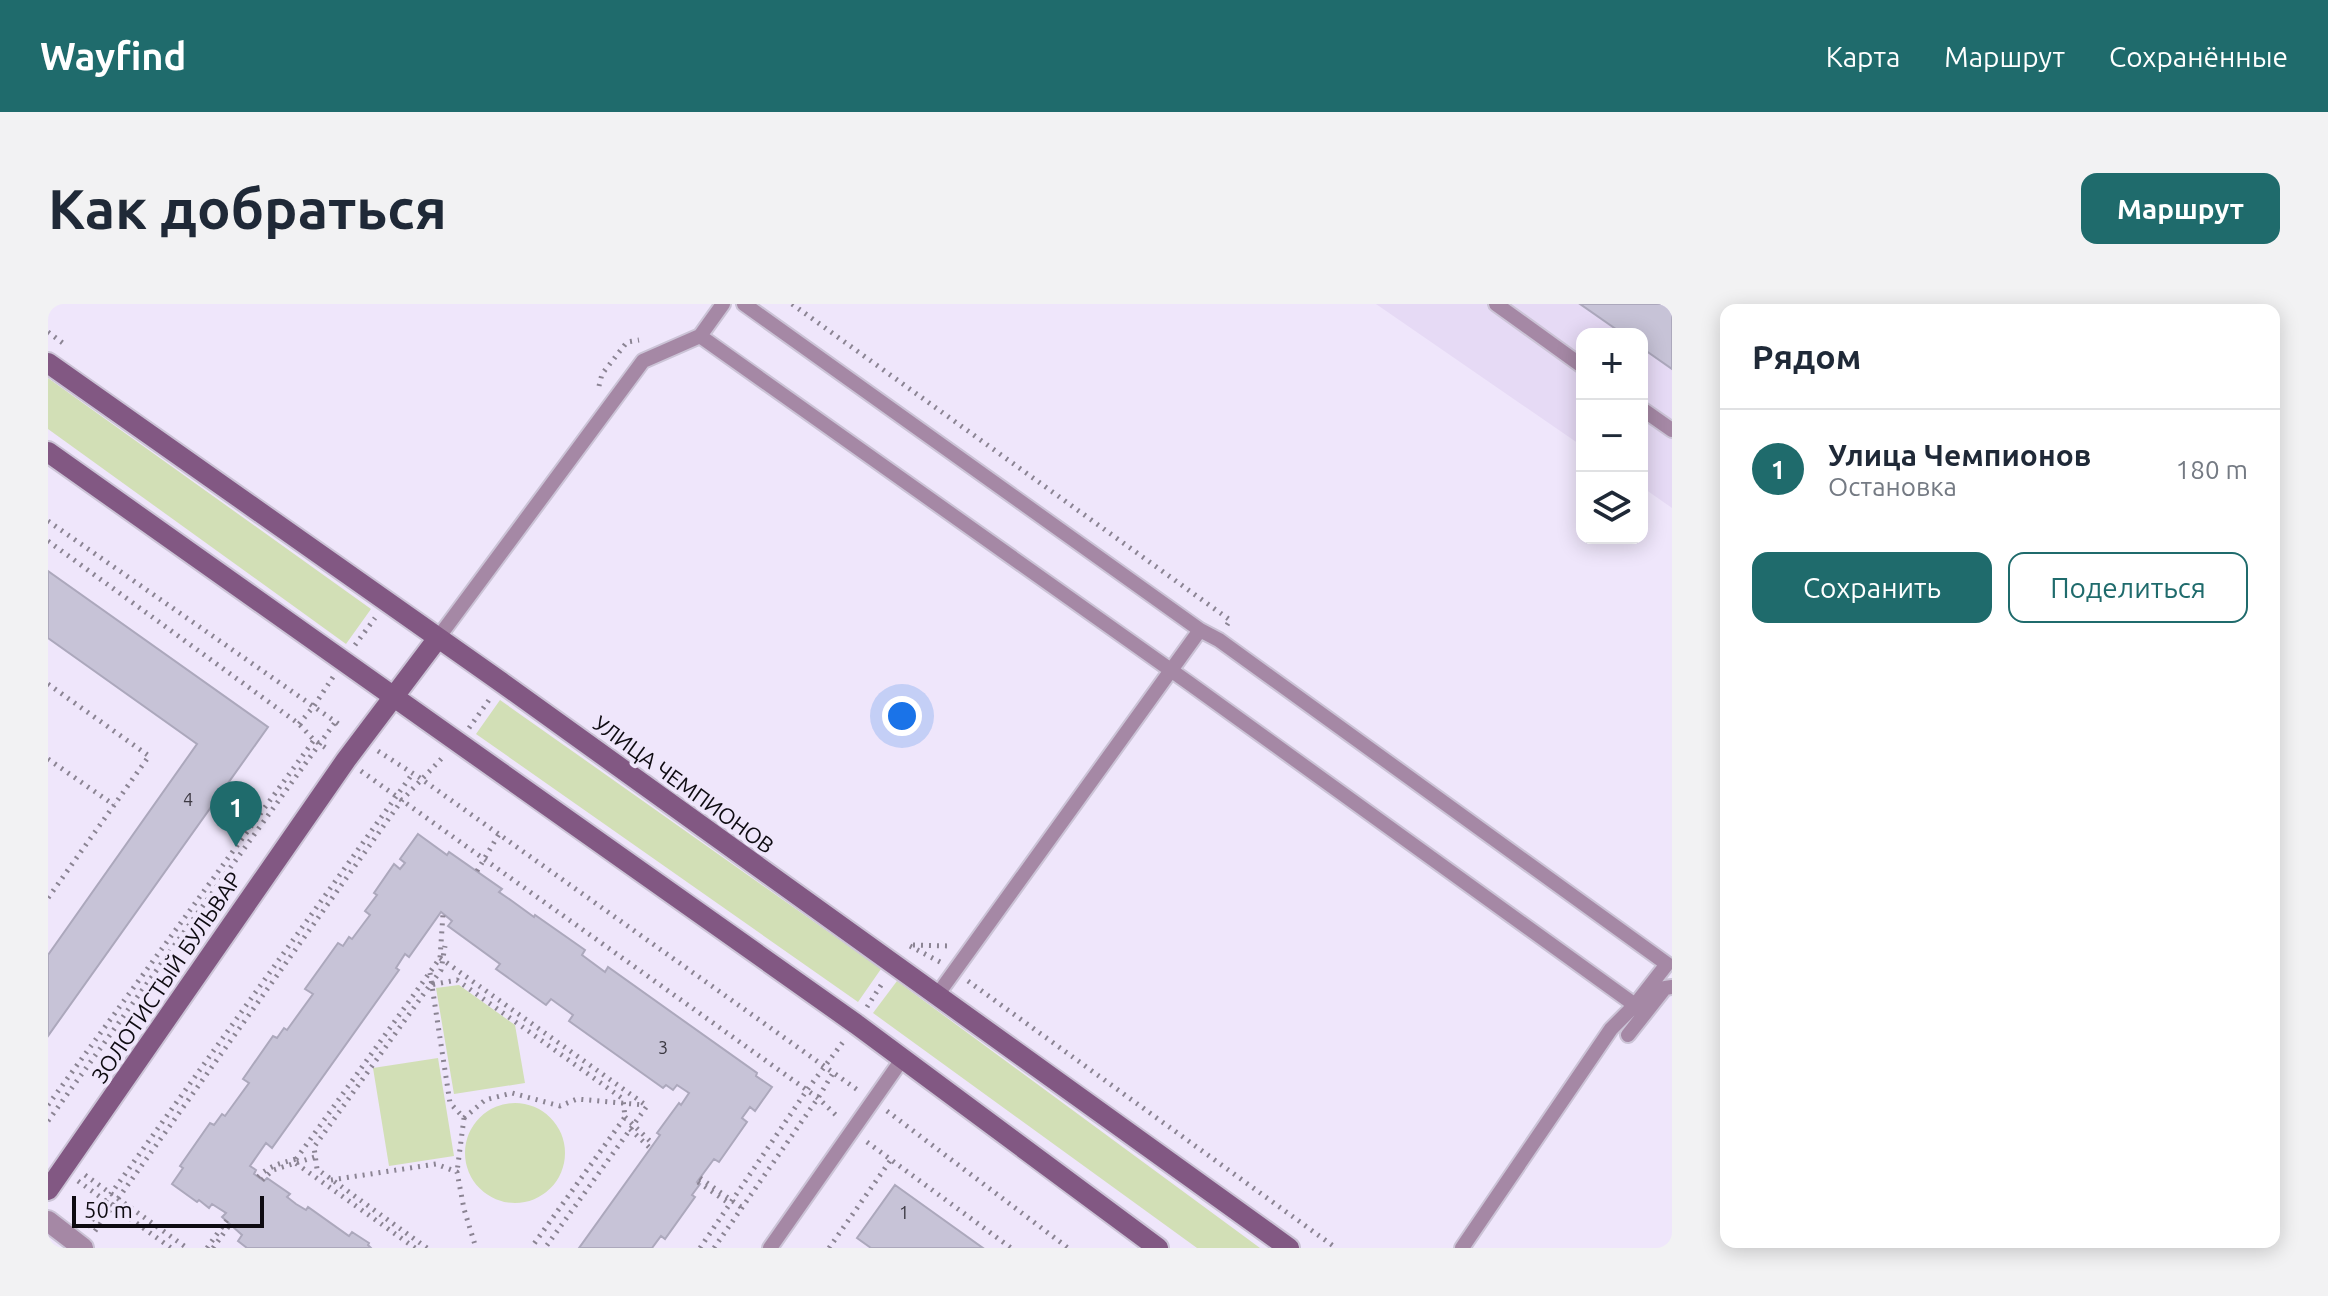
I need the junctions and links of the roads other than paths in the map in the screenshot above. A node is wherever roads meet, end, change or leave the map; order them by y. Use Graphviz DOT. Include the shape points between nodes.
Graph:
graph roads {
  1 [pos="723,304"];
  2 [pos="744,304"];
  3 [pos="1496,304"];
  4 [pos="700,336"];
  5 [pos="1576,362"];
  6 [pos="48,363"];
  7 [pos="1648,413"];
  8 [pos="1672,430"];
  9 [pos="48,452"];
  10 [pos="1200,630"];
  11 [pos="438,638"];
  12 [pos="1171,672"];
  13 [pos="393,697"];
  14 [pos="1672,987"];
  15 [pos="938,994"];
  16 [pos="1635,1005"];
  17 [pos="1628,1035"];
  18 [pos="903,1058"];
  19 [pos="48,1190"];
  20 [pos="48,1221"];
  21 [pos="79,1245"];
  22 [pos="770,1248"];
  23 [pos="1158,1248"];
  24 [pos="1289,1248"];
  25 [pos="1462,1248"];
  1 -- 4 [label="lane"];
  2 -- 10 [label="lane"];
  3 -- 5 [label="lane"];
  4 -- 11 [label="lane" via="643,361"];
  4 -- 12 [label="lane"];
  6 -- 11 [label="street, УЛИЦА ЧЕМПИОНОВ"];
  7 -- 8 [label="lane"];
  9 -- 13 [label="street"];
  10 -- 12 [label="lane"];
  10 -- 16 [label="lane" via="1667,964"];
  11 -- 13 [label="street, ЗОЛОТИСТЫЙ БУЛЬВАР"];
  11 -- 15 [label="street, УЛИЦА ЧЕМПИОНОВ"];
  12 -- 15 [label="lane"];
  12 -- 16 [label="lane"];
  13 -- 18 [label="street"];
  13 -- 19 [label="street, ЗОЛОТИСТЫЙ БУЛЬВАР"];
  14 -- 17 [label="lane" via="1665,988"];
  15 -- 24 [label="street, УЛИЦА ЧЕМПИОНОВ"];
  16 -- 25 [label="lane" via="1611,1029"];
  18 -- 22 [label="lane"];
  18 -- 23 [label="street"];
  20 -- 21 [label="street"];
}
